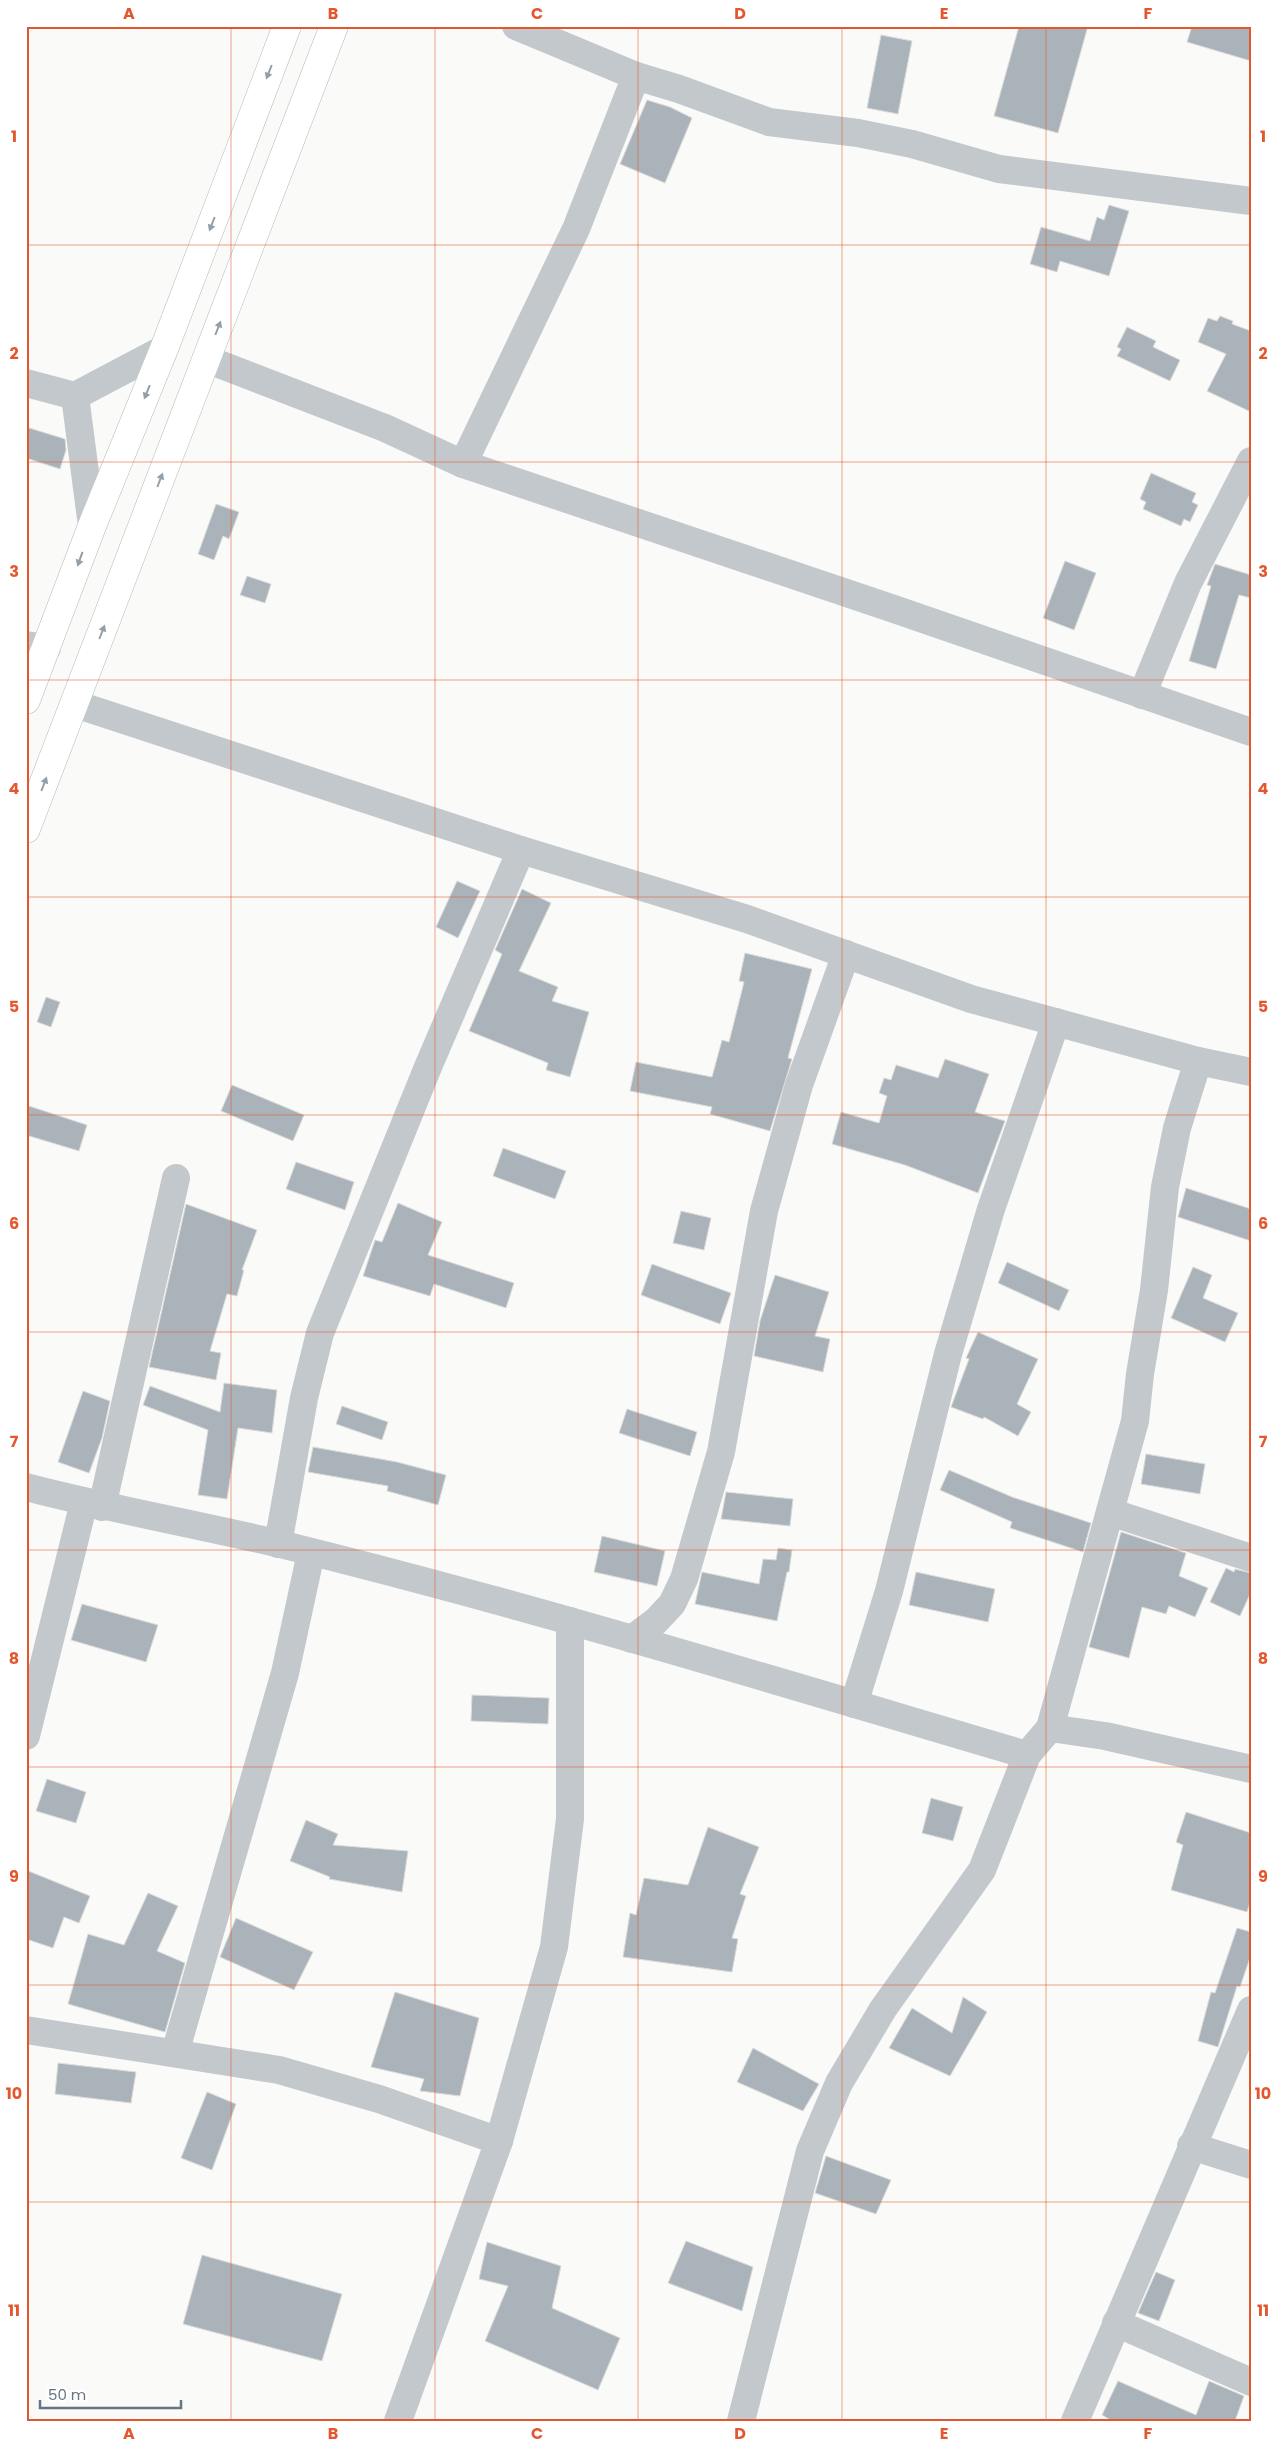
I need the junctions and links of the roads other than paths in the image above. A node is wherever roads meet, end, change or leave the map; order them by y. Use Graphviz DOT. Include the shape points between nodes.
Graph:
graph roads {
  1 [pos="286,26"];
  2 [pos="334,26"];
  3 [pos="516,26"];
  4 [pos="636,76"];
  5 [pos="1251,201"];
  6 [pos="164,349"];
  7 [pos="206,359"];
  8 [pos="26,383"];
  9 [pos="75,396"];
  10 [pos="1251,462"];
  11 [pos="463,464"];
  12 [pos="92,526"];
  13 [pos="36,646"];
  14 [pos="1142,695"];
  15 [pos="26,700"];
  16 [pos="75,704"];
  17 [pos="1251,732"];
  18 [pos="26,829"];
  19 [pos="521,850"];
  20 [pos="846,954"];
  21 [pos="1056,1022"];
  22 [pos="1198,1061"];
  23 [pos="1251,1072"];
  24 [pos="176,1178"];
  25 [pos="26,1487"];
  26 [pos="93,1505"];
  27 [pos="1110,1512"];
  28 [pos="278,1544"];
  29 [pos="311,1552"];
  30 [pos="1251,1558"];
  31 [pos="570,1621"];
  32 [pos="632,1639"];
  33 [pos="854,1704"];
  34 [pos="1050,1728"];
  35 [pos="26,1736"];
  36 [pos="1027,1755"];
  37 [pos="1251,1769"];
  38 [pos="1251,2010"];
  39 [pos="26,2030"];
  40 [pos="176,2053"];
  41 [pos="499,2141"];
  42 [pos="1191,2146"];
  43 [pos="1251,2165"];
  44 [pos="1116,2324"];
  45 [pos="1251,2382"];
  46 [pos="398,2421"];
  47 [pos="741,2421"];
  48 [pos="1074,2421"];
  1 -- 6 [label="highway, one-way"];
  7 -- 2 [label="highway, one-way"];
  3 -- 4 [label="street"];
  4 -- 5 [label="street" via="769,122 858,133 912,144 999,169"];
  4 -- 11 [label="street" via="576,229"];
  6 -- 9 [label="street"];
  6 -- 12 [label="highway, one-way"];
  7 -- 11 [label="street" via="385,428"];
  16 -- 7 [label="highway, one-way"];
  8 -- 9 [label="street"];
  9 -- 12 [label="street"];
  10 -- 14 [label="street" via="1188,583"];
  11 -- 14 [label="street"];
  12 -- 13 [label="highway, one-way"];
  13 -- 15 [label="highway"];
  14 -- 17 [label="street"];
  18 -- 16 [label="highway, one-way"];
  16 -- 19 [label="street"];
  19 -- 20 [label="street" via="747,919"];
  19 -- 28 [label="street" via="424,1076 320,1333 304,1398"];
  20 -- 21 [label="street" via="971,999"];
  20 -- 32 [label="street" via="799,1086 764,1211 721,1452 684,1579 672,1604"];
  21 -- 22 [label="street"];
  21 -- 33 [label="street" via="991,1209 953,1336 890,1591"];
  22 -- 23 [label="street"];
  22 -- 27 [label="street" via="1177,1128 1167,1177 1135,1421"];
  24 -- 26 [label="street"];
  25 -- 26 [label="street"];
  26 -- 28 [label="street"];
  26 -- 35 [label="street"];
  27 -- 30 [label="street"];
  27 -- 34 [label="street"];
  28 -- 29 [label="street"];
  29 -- 31 [label="street"];
  29 -- 40 [label="street" via="285,1672"];
  31 -- 32 [label="street"];
  31 -- 41 [label="street" via="570,1819 555,1937"];
  32 -- 33 [label="street"];
  33 -- 36 [label="street"];
  34 -- 36 [label="street"];
  34 -- 37 [label="street" via="1105,1736"];
  36 -- 47 [label="street" via="982,1870 883,2009 839,2083 810,2151"];
  38 -- 42 [label="street"];
  39 -- 40 [label="street"];
  40 -- 41 [label="street" via="279,2070 379,2099"];
  41 -- 46 [label="street"];
  42 -- 43 [label="street"];
  42 -- 44 [label="street"];
  44 -- 45 [label="street"];
  44 -- 48 [label="street"];
}
